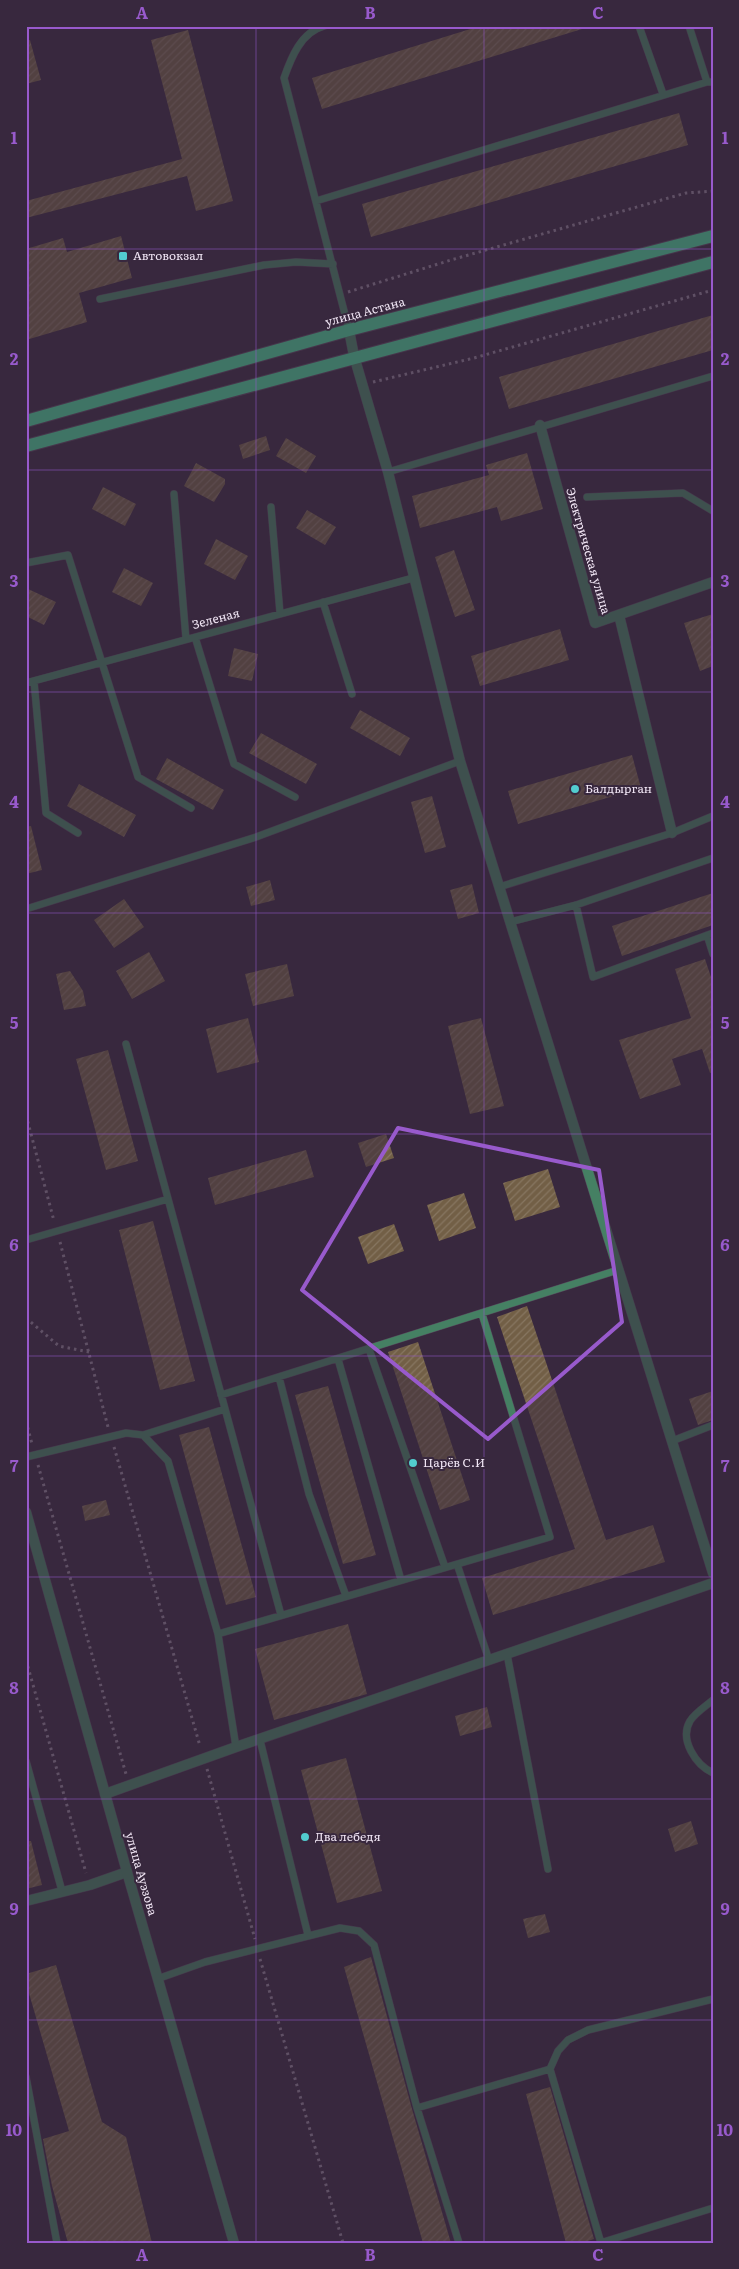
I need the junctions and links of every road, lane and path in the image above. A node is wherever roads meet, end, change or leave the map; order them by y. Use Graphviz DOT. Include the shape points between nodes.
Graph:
graph roads {
  1 [pos="324,26"];
  2 [pos="639,26"];
  3 [pos="689,26"];
  4 [pos="710,82"];
  5 [pos="663,94"];
  6 [pos="713,191"];
  7 [pos="316,201"];
  8 [pos="713,236"];
  9 [pos="713,262"];
  10 [pos="333,264"];
  11 [pos="713,290"];
  12 [pos="340,294"];
  13 [pos="100,299"];
  14 [pos="349,330"];
  15 [pos="354,356"];
  16 [pos="713,376"];
  17 [pos="362,385"];
  18 [pos="26,421"];
  19 [pos="540,426"];
  20 [pos="26,446"];
  21 [pos="388,472"];
  22 [pos="174,494"];
  23 [pos="587,497"];
  24 [pos="271,507"];
  25 [pos="713,511"];
  26 [pos="26,563"];
  27 [pos="412,578"];
  28 [pos="713,582"];
  29 [pos="323,602"];
  30 [pos="280,613"];
  31 [pos="619,615"];
  32 [pos="195,636"];
  33 [pos="186,639"];
  34 [pos="102,662"];
  35 [pos="30,682"];
  36 [pos="352,694"];
  37 [pos="460,761"];
  38 [pos="295,797"];
  39 [pos="191,808"];
  40 [pos="713,816"];
  41 [pos="78,833"];
  42 [pos="672,833"];
  43 [pos="713,858"];
  44 [pos="499,887"];
  45 [pos="576,905"];
  46 [pos="26,909"];
  47 [pos="510,922"];
  48 [pos="710,934"];
  49 [pos="713,954"];
  50 [pos="126,1044"];
  51 [pos="26,1115"];
  52 [pos="168,1199"];
  53 [pos="57,1231"];
  54 [pos="26,1240"];
  55 [pos="618,1270"];
  56 [pos="482,1314"];
  57 [pos="26,1318"];
  58 [pos="369,1349"];
  59 [pos="88,1352"];
  60 [pos="338,1359"];
  61 [pos="279,1377"];
  62 [pos="222,1396"];
  63 [pos="225,1409"];
  64 [pos="26,1421"];
  65 [pos="713,1425"];
  66 [pos="143,1435"];
  67 [pos="110,1436"];
  68 [pos="672,1441"];
  69 [pos="35,1455"];
  70 [pos="26,1457"];
  71 [pos="26,1512"];
  72 [pos="457,1564"];
  73 [pos="445,1567"];
  74 [pos="713,1573"];
  75 [pos="401,1580"];
  76 [pos="713,1582"];
  77 [pos="346,1596"];
  78 [pos="281,1615"];
  79 [pos="218,1634"];
  80 [pos="507,1654"];
  81 [pos="26,1660"];
  82 [pos="489,1660"];
  83 [pos="713,1700"];
  84 [pos="260,1740"];
  85 [pos="236,1747"];
  86 [pos="204,1759"];
  87 [pos="26,1761"];
  88 [pos="713,1773"];
  89 [pos="129,1786"];
  90 [pos="105,1794"];
  91 [pos="548,1869"];
  92 [pos="127,1872"];
  93 [pos="90,1886"];
  94 [pos="62,1891"];
  95 [pos="26,1901"];
  96 [pos="308,1935"];
  97 [pos="258,1949"];
  98 [pos="157,1979"];
  99 [pos="713,1999"];
  100 [pos="550,2069"];
  101 [pos="26,2077"];
  102 [pos="417,2108"];
  103 [pos="713,2208"];
  104 [pos="57,2243"];
  105 [pos="234,2243"];
  106 [pos="343,2243"];
  107 [pos="459,2243"];
  108 [pos="601,2243"];
  1 -- 7 [label="lane" via="300,44 284,78"];
  2 -- 5 [label="lane"];
  3 -- 4 [label="lane"];
  4 -- 5 [label="lane"];
  5 -- 7 [label="lane"];
  6 -- 12 [label="path" via="686,193"];
  7 -- 10 [label="lane"];
  8 -- 14 [label="main road, улица Астана"];
  9 -- 15 [label="main road"];
  10 -- 12 [label="lane"];
  10 -- 13 [label="lane" via="296,262 264,265"];
  11 -- 17 [label="path" via="474,358"];
  12 -- 14 [label="lane"];
  14 -- 15 [label="street"];
  14 -- 18 [label="main road, улица Астана"];
  15 -- 17 [label="street"];
  15 -- 20 [label="main road"];
  16 -- 19 [label="lane"];
  17 -- 21 [label="street"];
  19 -- 21 [label="lane"];
  19 -- 31 [label="street, Электрическая улица" via="595,623"];
  21 -- 27 [label="street"];
  22 -- 33 [label="lane"];
  23 -- 25 [label="lane" via="684,493"];
  24 -- 30 [label="lane"];
  26 -- 34 [label="lane" via="68,555"];
  27 -- 29 [label="lane, Зеленая"];
  27 -- 37 [label="street"];
  28 -- 31 [label="street, Электрическая улица"];
  29 -- 30 [label="lane, Зеленая"];
  29 -- 36 [label="lane"];
  30 -- 32 [label="lane, Зеленая"];
  31 -- 42 [label="street"];
  32 -- 33 [label="lane, Зеленая"];
  32 -- 38 [label="lane" via="234,764"];
  33 -- 34 [label="lane, Зеленая"];
  34 -- 35 [label="lane, Зеленая"];
  34 -- 39 [label="lane" via="138,777"];
  35 -- 41 [label="lane" via="46,813"];
  37 -- 44 [label="street"];
  37 -- 46 [label="lane" via="256,837"];
  40 -- 42 [label="lane"];
  42 -- 44 [label="lane"];
  43 -- 45 [label="lane"];
  44 -- 47 [label="street"];
  45 -- 47 [label="lane"];
  45 -- 48 [label="lane" via="593,977"];
  47 -- 55 [label="street"];
  48 -- 49 [label="lane"];
  50 -- 52 [label="lane"];
  51 -- 53 [label="path"];
  52 -- 53 [label="lane"];
  52 -- 62 [label="lane"];
  53 -- 54 [label="lane"];
  53 -- 59 [label="path"];
  55 -- 56 [label="lane"];
  55 -- 68 [label="street"];
  56 -- 58 [label="lane"];
  56 -- 72 [label="lane" via="550,1537"];
  57 -- 59 [label="path" via="59,1346"];
  58 -- 60 [label="lane"];
  58 -- 73 [label="lane"];
  59 -- 67 [label="path"];
  60 -- 61 [label="lane"];
  60 -- 75 [label="lane"];
  61 -- 62 [label="lane"];
  61 -- 77 [label="lane" via="308,1494"];
  62 -- 63 [label="lane"];
  63 -- 66 [label="lane"];
  63 -- 78 [label="lane"];
  64 -- 69 [label="path"];
  65 -- 68 [label="lane"];
  66 -- 67 [label="lane" via="126,1433"];
  66 -- 79 [label="lane" via="168,1461"];
  67 -- 69 [label="lane"];
  67 -- 86 [label="path"];
  68 -- 74 [label="street"];
  69 -- 70 [label="lane"];
  69 -- 89 [label="path"];
  71 -- 90 [label="street, улица Ауэзова"];
  72 -- 73 [label="lane"];
  72 -- 82 [label="lane"];
  73 -- 75 [label="lane"];
  75 -- 77 [label="lane"];
  76 -- 80 [label="street"];
  77 -- 78 [label="lane"];
  78 -- 79 [label="lane"];
  79 -- 85 [label="lane"];
  80 -- 82 [label="street"];
  80 -- 91 [label="lane"];
  81 -- 93 [label="path"];
  82 -- 84 [label="street"];
  83 -- 88 [label="lane" via="690,1722 687,1739 693,1756 704,1769"];
  84 -- 85 [label="street"];
  84 -- 96 [label="lane"];
  85 -- 86 [label="street"];
  86 -- 89 [label="street"];
  86 -- 97 [label="path"];
  87 -- 94 [label="lane"];
  89 -- 90 [label="street"];
  90 -- 92 [label="street, улица Ауэзова"];
  92 -- 93 [label="street"];
  92 -- 98 [label="street, улица Ауэзова"];
  93 -- 94 [label="street"];
  94 -- 95 [label="street"];
  96 -- 97 [label="lane"];
  96 -- 102 [label="lane" via="340,1928 359,1931 374,1944"];
  97 -- 98 [label="lane" via="205,1962"];
  97 -- 106 [label="path"];
  98 -- 105 [label="street, улица Ауэзова"];
  99 -- 100 [label="lane" via="588,2030 568,2040 558,2051"];
  100 -- 102 [label="lane"];
  100 -- 108 [label="lane"];
  101 -- 104 [label="lane"];
  102 -- 107 [label="lane"];
  103 -- 108 [label="lane"];
}
